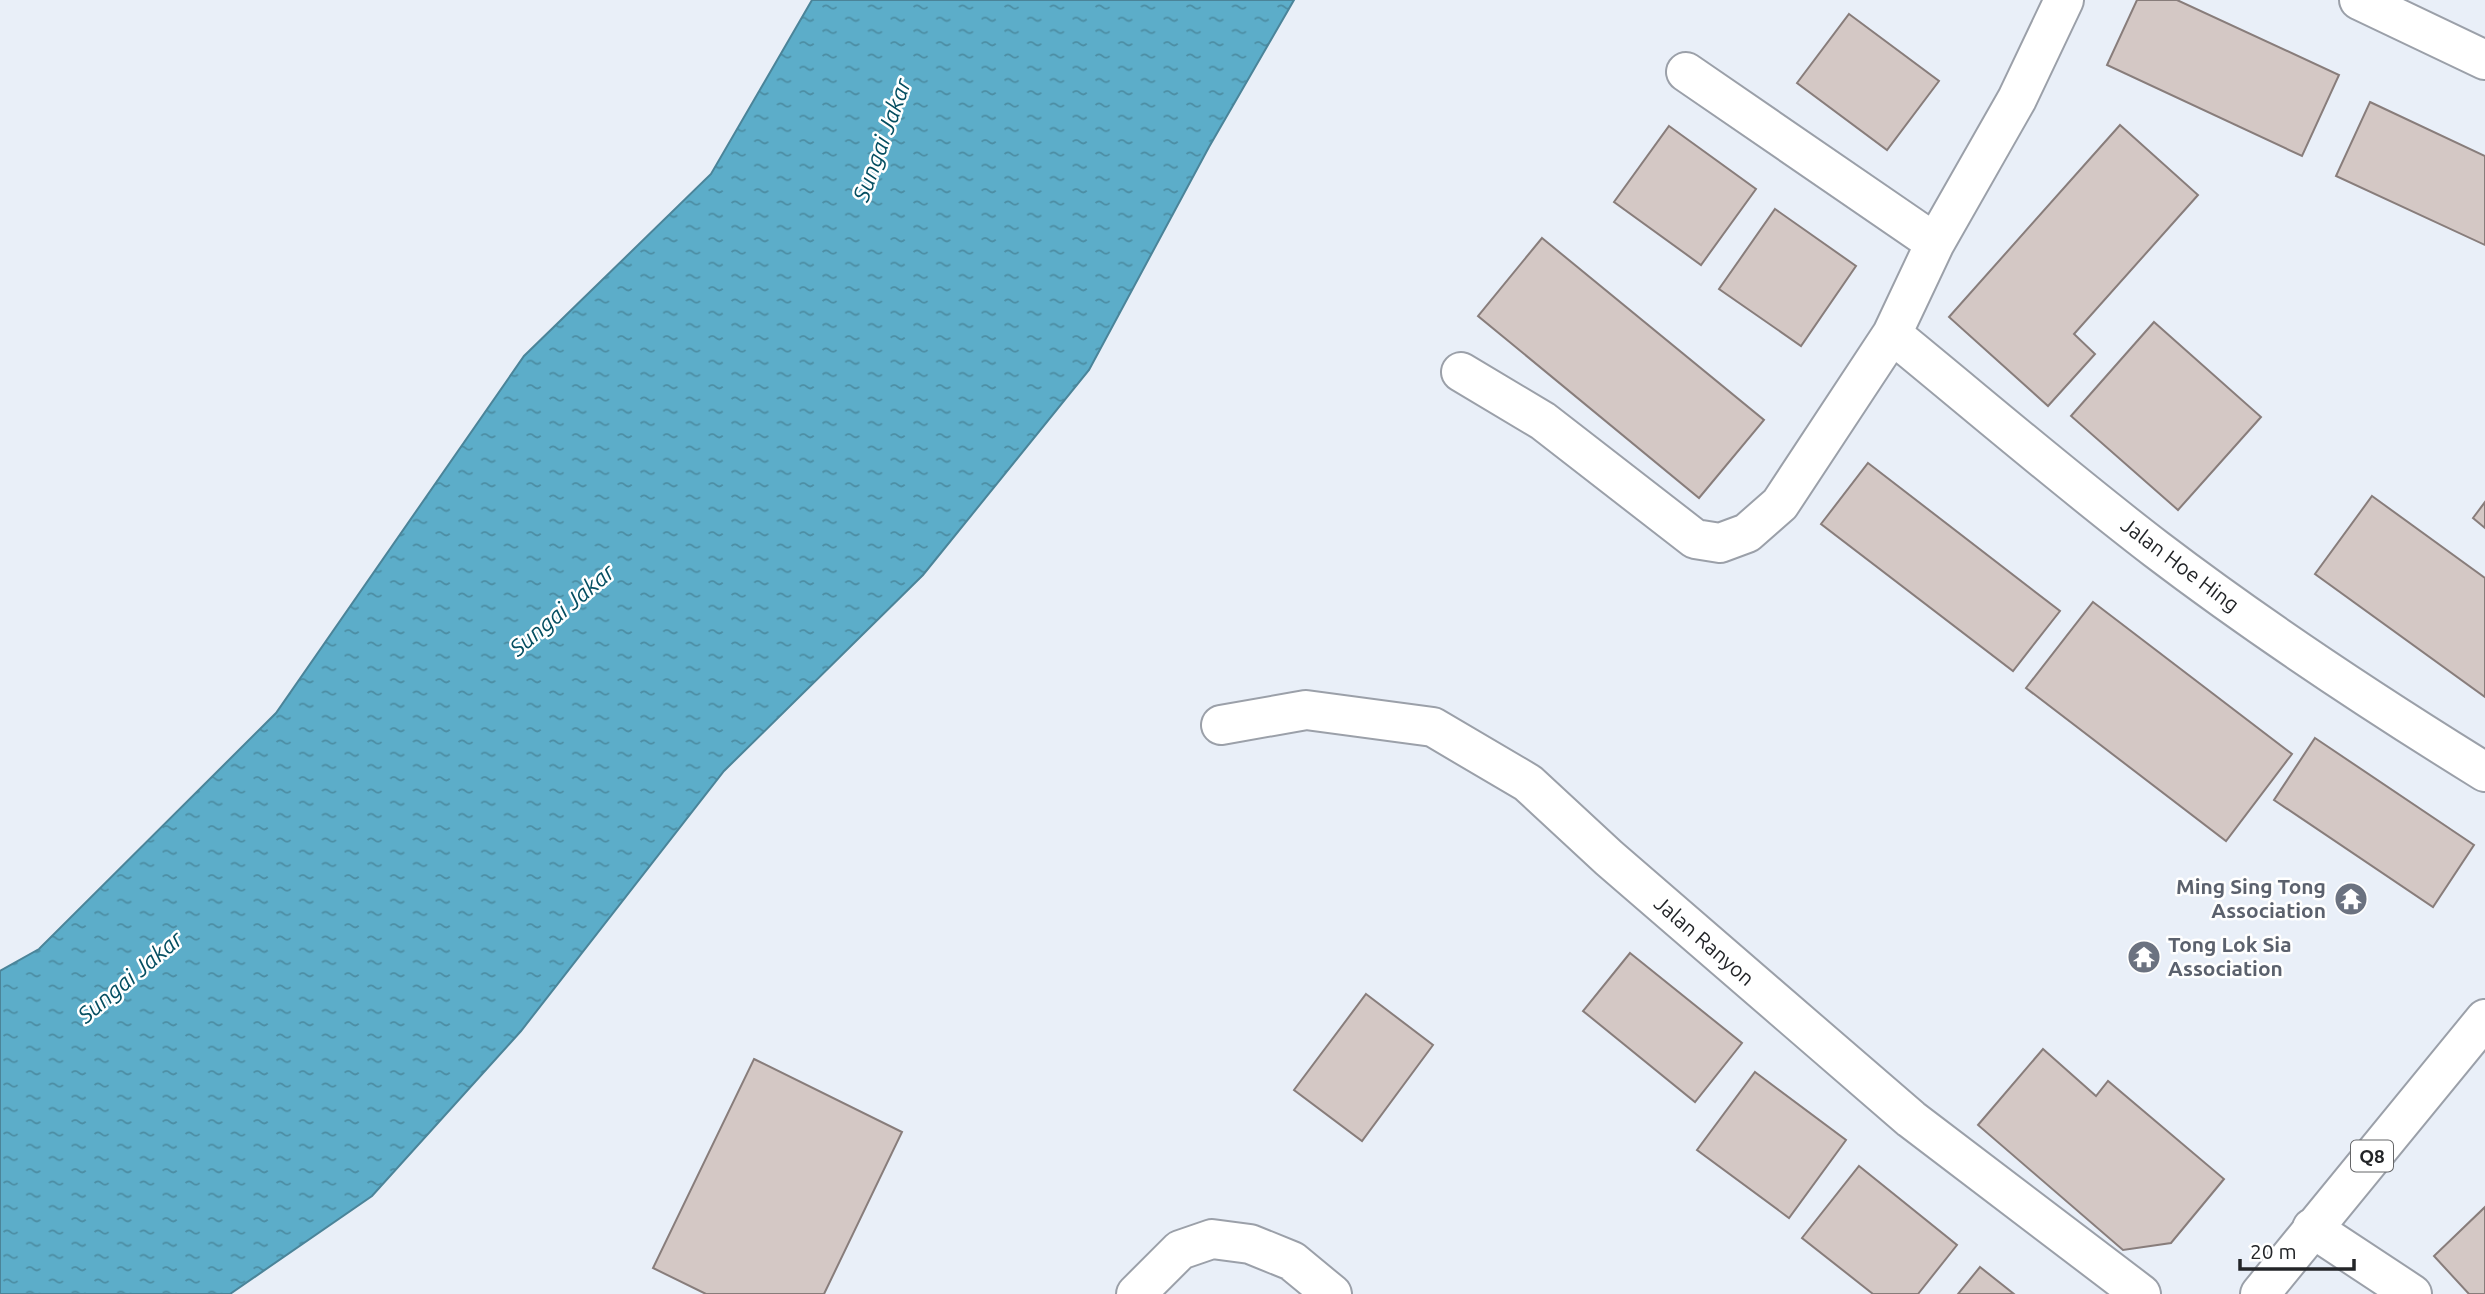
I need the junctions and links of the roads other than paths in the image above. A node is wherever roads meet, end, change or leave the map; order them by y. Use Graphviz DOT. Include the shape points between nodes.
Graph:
graph roads {
  1 [pos="2064,0"];
  2 [pos="2359,0"];
  3 [pos="2485,60"];
  4 [pos="1686,72"];
  5 [pos="1936,243"];
  6 [pos="1892,334"];
  7 [pos="1461,372"];
  8 [pos="1221,725"];
  9 [pos="2485,772"];
  10 [pos="2485,1020"];
  11 [pos="2312,1228"];
  12 [pos="1136,1294"];
  13 [pos="1332,1294"];
  14 [pos="2141,1294"];
  15 [pos="2260,1294"];
  16 [pos="2413,1294"];
  1 -- 5 [label="street" via="2018,99"];
  2 -- 3 [label="street"];
  4 -- 5 [label="street"];
  5 -- 6 [label="street"];
  6 -- 7 [label="street" via="1780,504 1747,533 1720,543 1695,539 1543,421"];
  6 -- 9 [label="street, Jalan Hoe Hing" via="2156,548 2298,651"];
  8 -- 14 [label="street, Jalan Ranyon" via="1306,710 1433,727 1528,783 1609,859 1911,1119"];
  10 -- 11 [label="street, Q8"];
  11 -- 15 [label="street, Q8"];
  11 -- 16 [label="street"];
  12 -- 13 [label="street" via="1180,1250 1212,1239 1250,1244 1292,1261"];
}
